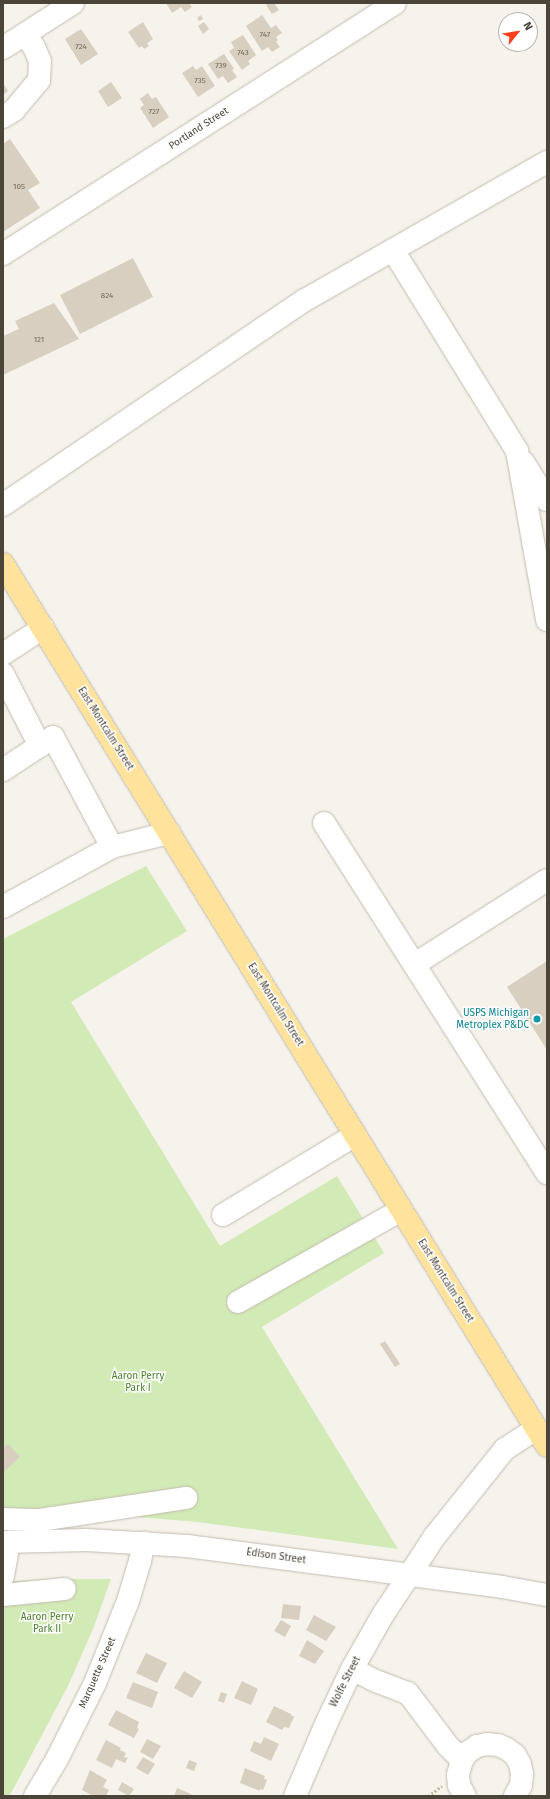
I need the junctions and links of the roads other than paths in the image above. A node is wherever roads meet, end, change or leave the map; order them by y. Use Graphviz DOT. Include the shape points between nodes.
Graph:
graph roads {
  1 [pos="73,3"];
  2 [pos="395,3"];
  3 [pos="25,34"];
  4 [pos="3,48"];
  5 [pos="3,117"];
  6 [pos="547,162"];
  7 [pos="393,250"];
  8 [pos="3,254"];
  9 [pos="517,451"];
  10 [pos="547,500"];
  11 [pos="3,505"];
  12 [pos="3,564"];
  13 [pos="547,620"];
  14 [pos="43,628"];
  15 [pos="3,654"];
  16 [pos="3,674"];
  17 [pos="40,746"];
  18 [pos="3,770"];
  19 [pos="324,822"];
  20 [pos="169,833"];
  21 [pos="112,847"];
  22 [pos="547,880"];
  23 [pos="3,907"];
  24 [pos="415,964"];
  25 [pos="355,1135"];
  26 [pos="547,1173"];
  27 [pos="401,1210"];
  28 [pos="222,1215"];
  29 [pos="238,1302"];
  30 [pos="542,1437"];
  31 [pos="186,1498"];
  32 [pos="124,1508"];
  33 [pos="3,1519"];
  34 [pos="6,1542"];
  35 [pos="135,1542"];
  36 [pos="410,1574"];
  37 [pos="3,1576"];
  38 [pos="65,1589"];
  39 [pos="3,1595"];
  40 [pos="547,1595"];
  41 [pos="352,1669"];
  42 [pos="462,1760"];
  43 [pos="36,1796"];
  44 [pos="295,1796"];
  45 [pos="465,1796"];
  46 [pos="515,1796"];
  1 -- 3 [label="street"];
  2 -- 8 [label="street, Portland Street"];
  3 -- 4 [label="street"];
  3 -- 5 [label="street" via="40,61 39,80 14,110"];
  6 -- 7 [label="street"];
  7 -- 9 [label="street"];
  7 -- 11 [label="street" via="305,300"];
  9 -- 10 [label="street"];
  9 -- 13 [label="street"];
  12 -- 14 [label="main road, East Montcalm Street"];
  14 -- 15 [label="street"];
  14 -- 20 [label="main road, East Montcalm Street"];
  16 -- 17 [label="street"];
  17 -- 18 [label="street"];
  17 -- 21 [label="street" via="53,737"];
  19 -- 24 [label="street"];
  20 -- 21 [label="street"];
  20 -- 25 [label="main road, East Montcalm Street"];
  21 -- 23 [label="street"];
  22 -- 24 [label="street"];
  24 -- 26 [label="street"];
  25 -- 27 [label="main road, East Montcalm Street"];
  25 -- 28 [label="street"];
  27 -- 29 [label="street"];
  27 -- 30 [label="main road, East Montcalm Street"];
  30 -- 36 [label="street, Wolfe Street" via="505,1449 435,1536"];
  31 -- 32 [label="street"];
  32 -- 33 [label="street" via="40,1520"];
  32 -- 35 [label="street, Marquette Street"];
  34 -- 35 [label="street, Edison Street"];
  34 -- 37 [label="street"];
  35 -- 36 [label="street, Edison Street" via="232,1551"];
  35 -- 43 [label="street, Marquette Street" via="130,1594 100,1670 67,1740"];
  36 -- 40 [label="street, Edison Street"];
  36 -- 41 [label="street, Wolfe Street"];
  38 -- 39 [label="street"];
  41 -- 42 [label="street" via="408,1693 448,1746"];
  41 -- 44 [label="street, Wolfe Street" via="322,1730"];
  42 -- 45 [label="street" via="458,1775 459,1785"];
  42 -- 46 [label="street" via="477,1746 498,1744 507,1749 517,1760 522,1774 521,1785"];
}
